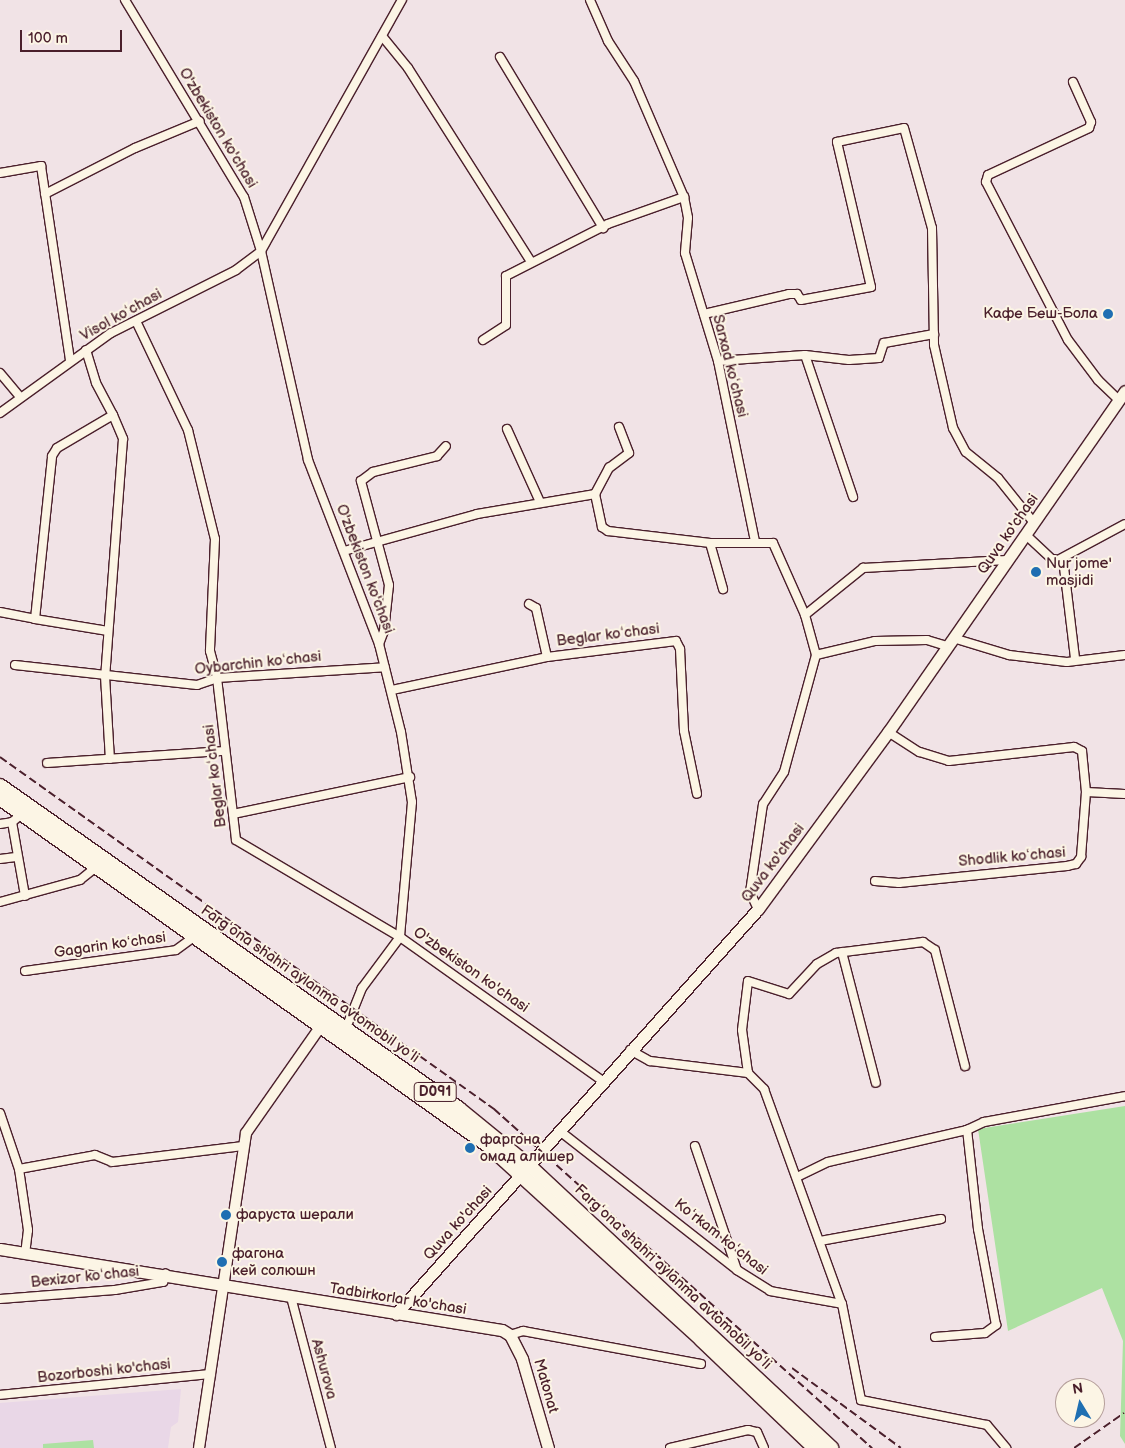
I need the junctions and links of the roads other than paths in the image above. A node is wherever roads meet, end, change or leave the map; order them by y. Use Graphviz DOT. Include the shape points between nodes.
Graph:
graph roads {
  1 [pos="125,0"];
  2 [pos="402,0"];
  3 [pos="590,0"];
  4 [pos="382,36"];
  5 [pos="500,58"];
  6 [pos="1073,82"];
  7 [pos="200,121"];
  8 [pos="0,173"];
  9 [pos="45,194"];
  10 [pos="684,197"];
  11 [pos="603,228"];
  12 [pos="261,251"];
  13 [pos="531,262"];
  14 [pos="704,314"];
  15 [pos="136,320"];
  16 [pos="934,334"];
  17 [pos="483,340"];
  18 [pos="86,350"];
  19 [pos="805,355"];
  20 [pos="70,360"];
  21 [pos="718,361"];
  22 [pos="0,373"];
  23 [pos="1122,396"];
  24 [pos="20,397"];
  25 [pos="0,413"];
  26 [pos="113,415"];
  27 [pos="619,427"];
  28 [pos="508,429"];
  29 [pos="446,446"];
  30 [pos="595,494"];
  31 [pos="853,497"];
  32 [pos="540,502"];
  33 [pos="1034,523"];
  34 [pos="1125,524"];
  35 [pos="1026,535"];
  36 [pos="377,542"];
  37 [pos="754,542"];
  38 [pos="710,543"];
  39 [pos="344,551"];
  40 [pos="1063,559"];
  41 [pos="1008,560"];
  42 [pos="723,590"];
  43 [pos="529,604"];
  44 [pos="0,612"];
  45 [pos="805,615"];
  46 [pos="35,619"];
  47 [pos="108,631"];
  48 [pos="950,642"];
  49 [pos="379,644"];
  50 [pos="816,655"];
  51 [pos="1125,655"];
  52 [pos="547,657"];
  53 [pos="1076,658"];
  54 [pos="16,665"];
  55 [pos="385,667"];
  56 [pos="105,676"];
  57 [pos="217,678"];
  58 [pos="392,690"];
  59 [pos="888,732"];
  60 [pos="225,751"];
  61 [pos="110,760"];
  62 [pos="47,763"];
  63 [pos="410,777"];
  64 [pos="0,786"];
  65 [pos="1086,792"];
  66 [pos="697,794"];
  67 [pos="1125,794"];
  68 [pos="0,798"];
  69 [pos="233,814"];
  70 [pos="17,818"];
  71 [pos="0,824"];
  72 [pos="16,857"];
  73 [pos="0,859"];
  74 [pos="96,867"];
  75 [pos="875,880"];
  76 [pos="25,896"];
  77 [pos="0,902"];
  78 [pos="758,909"];
  79 [pos="400,936"];
  80 [pos="194,937"];
  81 [pos="842,952"];
  82 [pos="25,971"];
  83 [pos="325,1021"];
  84 [pos="346,1028"];
  85 [pos="630,1050"];
  86 [pos="965,1066"];
  87 [pos="748,1073"];
  88 [pos="604,1082"];
  89 [pos="876,1083"];
  90 [pos="1125,1096"];
  91 [pos="0,1113"];
  92 [pos="967,1130"];
  93 [pos="561,1132"];
  94 [pos="243,1146"];
  95 [pos="695,1146"];
  96 [pos="19,1169"];
  97 [pos="526,1171"];
  98 [pos="796,1177"];
  99 [pos="941,1219"];
  100 [pos="820,1241"];
  101 [pos="0,1249"];
  102 [pos="25,1253"];
  103 [pos="736,1270"];
  104 [pos="166,1273"];
  105 [pos="224,1283"];
  106 [pos="291,1297"];
  107 [pos="0,1299"];
  108 [pos="842,1304"];
  109 [pos="396,1314"];
  110 [pos="510,1335"];
  111 [pos="935,1337"];
  112 [pos="701,1364"];
  113 [pos="739,1368"];
  114 [pos="211,1374"];
  115 [pos="0,1395"];
  116 [pos="199,1448"];
  117 [pos="331,1448"];
  118 [pos="548,1448"];
  119 [pos="670,1448"];
  120 [pos="764,1448"];
  121 [pos="815,1448"];
  122 [pos="831,1448"];
  123 [pos="1006,1448"];
  1 -- 7 [label="street, O'zbekiston ko'chasi"];
  2 -- 4 [label="street"];
  3 -- 10 [label="street, Sarxad koʻchasi" via="608,41 634,81"];
  4 -- 12 [label="street"];
  4 -- 13 [label="street" via="408,68"];
  5 -- 11 [label="street"];
  6 -- 23 [label="street" via="1091,122 1089,128 988,175 986,182 1068,340 1098,380"];
  7 -- 9 [label="street" via="136,148"];
  7 -- 12 [label="street, O'zbekiston ko'chasi" via="244,197"];
  8 -- 9 [label="street" via="41,166"];
  9 -- 20 [label="street"];
  10 -- 11 [label="street"];
  10 -- 14 [label="street, Sarxad koʻchasi" via="688,218 685,253"];
  11 -- 13 [label="street"];
  12 -- 15 [label="street, Visol koʻchasi" via="236,270"];
  12 -- 39 [label="street, O'zbekiston ko'chasi" via="308,460"];
  13 -- 17 [label="street" via="504,280 506,325"];
  14 -- 16 [label="street" via="789,294 797,294 801,300 870,287 837,142 898,127 906,133 932,228"];
  14 -- 21 [label="street, Sarxad koʻchasi"];
  15 -- 18 [label="street, Visol koʻchasi"];
  15 -- 57 [label="street, Beglar koʻchasi" via="188,430 213,531 210,651"];
  16 -- 19 [label="street" via="884,343 879,358 849,360"];
  16 -- 33 [label="street" via="941,386 952,428 966,452 998,478"];
  18 -- 20 [label="street, Visol koʻchasi"];
  18 -- 26 [label="street" via="96,382"];
  19 -- 21 [label="street"];
  19 -- 31 [label="street"];
  20 -- 24 [label="street, Visol koʻchasi"];
  21 -- 37 [label="street, Sarxad koʻchasi"];
  22 -- 24 [label="street"];
  23 -- 33 [label="main road, Quva ko'chasi"];
  24 -- 25 [label="street, Visol koʻchasi"];
  26 -- 46 [label="street" via="57,448 52,456"];
  26 -- 47 [label="street" via="123,440"];
  27 -- 30 [label="street" via="629,453 609,468"];
  28 -- 32 [label="street"];
  29 -- 36 [label="street" via="437,456 363,478"];
  30 -- 32 [label="street"];
  30 -- 38 [label="street" via="605,530"];
  32 -- 36 [label="street" via="477,514"];
  33 -- 35 [label="main road, Quva ko'chasi"];
  34 -- 40 [label="street"];
  35 -- 40 [label="street" via="1052,559"];
  35 -- 41 [label="main road, Quva ko'chasi"];
  36 -- 39 [label="street"];
  36 -- 49 [label="street" via="389,585 384,631"];
  37 -- 38 [label="street"];
  37 -- 45 [label="street" via="775,545 785,577"];
  38 -- 42 [label="street"];
  39 -- 49 [label="street, O'zbekiston ko'chasi"];
  40 -- 53 [label="street"];
  41 -- 45 [label="street" via="863,568"];
  41 -- 48 [label="main road, Quva ko'chasi"];
  43 -- 52 [label="street" via="536,608"];
  44 -- 46 [label="street"];
  45 -- 50 [label="street"];
  46 -- 47 [label="street"];
  47 -- 56 [label="street"];
  48 -- 50 [label="street" via="875,641"];
  48 -- 53 [label="street" via="1009,655 1067,662"];
  48 -- 59 [label="main road, Quva ko'chasi"];
  49 -- 55 [label="street, O'zbekiston ko'chasi"];
  50 -- 78 [label="street" via="792,750 784,772 763,804 750,892"];
  51 -- 53 [label="street"];
  52 -- 58 [label="street, Beglar koʻchasi"];
  52 -- 66 [label="street, Beglar koʻchasi" via="678,642 684,731"];
  54 -- 56 [label="street, Oybarchin koʻchasi"];
  55 -- 57 [label="street, Oybarchin koʻchasi"];
  55 -- 58 [label="street, O'zbekiston ko'chasi"];
  56 -- 57 [label="street, Oybarchin koʻchasi" via="197,685"];
  56 -- 61 [label="street"];
  57 -- 60 [label="street, Beglar koʻchasi"];
  58 -- 63 [label="street, O'zbekiston ko'chasi"];
  59 -- 65 [label="street, Shodlik koʻchasi" via="919,752 949,761 1074,747 1082,751 1085,761"];
  59 -- 78 [label="main road, Quva ko'chasi"];
  60 -- 61 [label="street"];
  60 -- 69 [label="street, Beglar koʻchasi"];
  61 -- 62 [label="street"];
  63 -- 69 [label="street"];
  63 -- 79 [label="street, O'zbekiston ko'chasi" via="412,802"];
  64 -- 83 [label="highway, Fargʻona shahri aylanma avtomobil yoʻli / D091"];
  65 -- 67 [label="street"];
  65 -- 75 [label="street, Shodlik koʻchasi" via="1081,857 1076,864 899,883"];
  68 -- 70 [label="highway, Fargʻona shahri aylanma avtomobil yoʻli / D091"];
  69 -- 79 [label="street, Beglar koʻchasi" via="236,840"];
  70 -- 71 [label="street"];
  70 -- 72 [label="street"];
  70 -- 74 [label="highway, Fargʻona shahri aylanma avtomobil yoʻli / D091"];
  72 -- 73 [label="street"];
  72 -- 76 [label="street"];
  74 -- 76 [label="street" via="80,880"];
  74 -- 80 [label="highway, Fargʻona shahri aylanma avtomobil yoʻli / D091"];
  76 -- 77 [label="street"];
  78 -- 85 [label="main road, Quva ko'chasi"];
  79 -- 84 [label="street" via="362,988"];
  79 -- 88 [label="street, O'zbekiston ko'chasi"];
  80 -- 82 [label="street, Gagarin koʻchasi" via="176,950"];
  80 -- 83 [label="highway, Fargʻona shahri aylanma avtomobil yoʻli / D091"];
  81 -- 86 [label="street" via="878,945 923,942 932,946"];
  81 -- 87 [label="street" via="818,964 789,994 748,981 742,1030"];
  81 -- 89 [label="street"];
  83 -- 84 [label="highway, Fargʻona shahri aylanma avtomobil yoʻli / D091"];
  83 -- 94 [label="street" via="247,1130"];
  83 -- 97 [label="highway, Fargʻona shahri aylanma avtomobil yoʻli / D091"];
  84 -- 97 [label="highway, Fargʻona shahri aylanma avtomobil yoʻli / D091" via="459,1109"];
  85 -- 87 [label="street" via="650,1061"];
  85 -- 88 [label="main road, Quva ko'chasi"];
  87 -- 98 [label="street" via="764,1089"];
  88 -- 93 [label="main road, Quva ko'chasi"];
  90 -- 92 [label="street" via="984,1122"];
  91 -- 96 [label="street"];
  92 -- 98 [label="street" via="828,1162"];
  92 -- 111 [label="street" via="978,1229 996,1324 985,1333"];
  93 -- 97 [label="main road, Quva ko'chasi"];
  93 -- 103 [label="street, Koʻrkam koʻchasi"];
  94 -- 96 [label="street" via="112,1162 101,1155"];
  94 -- 105 [label="street"];
  95 -- 103 [label="street"];
  96 -- 102 [label="street" via="28,1230"];
  97 -- 109 [label="main road, Quva ko'chasi"];
  97 -- 113 [label="highway, Fargʻona shahri aylanma avtomobil yoʻli / D091"];
  98 -- 100 [label="street"];
  99 -- 100 [label="street"];
  100 -- 108 [label="street"];
  101 -- 102 [label="main road, Tadbirkorlar ko'chasi"];
  102 -- 104 [label="main road, Tadbirkorlar ko'chasi"];
  103 -- 108 [label="street, Koʻrkam koʻchasi" via="770,1291"];
  104 -- 105 [label="main road, Tadbirkorlar ko'chasi"];
  104 -- 107 [label="street, Bexizor koʻchasi" via="163,1282 115,1290"];
  105 -- 106 [label="main road, Tadbirkorlar ko'chasi"];
  105 -- 114 [label="street"];
  106 -- 109 [label="main road, Tadbirkorlar ko'chasi"];
  106 -- 117 [label="street, Ashurova"];
  108 -- 123 [label="street" via="857,1394 862,1400 987,1425"];
  109 -- 110 [label="main road, Tadbirkorlar ko'chasi"];
  110 -- 112 [label="street, Tadbirkorlar ko'chasi" via="523,1331"];
  110 -- 118 [label="main road, Matonat" via="522,1359"];
  113 -- 121 [label="highway, Fargʻona shahri aylanma avtomobil yoʻli / D091"];
  113 -- 122 [label="highway, Fargʻona shahri aylanma avtomobil yoʻli / D091"];
  114 -- 115 [label="street, Bozorboshi ko'chasi"];
  114 -- 116 [label="street"];
  119 -- 120 [label="street" via="748,1430 757,1432"];
}
